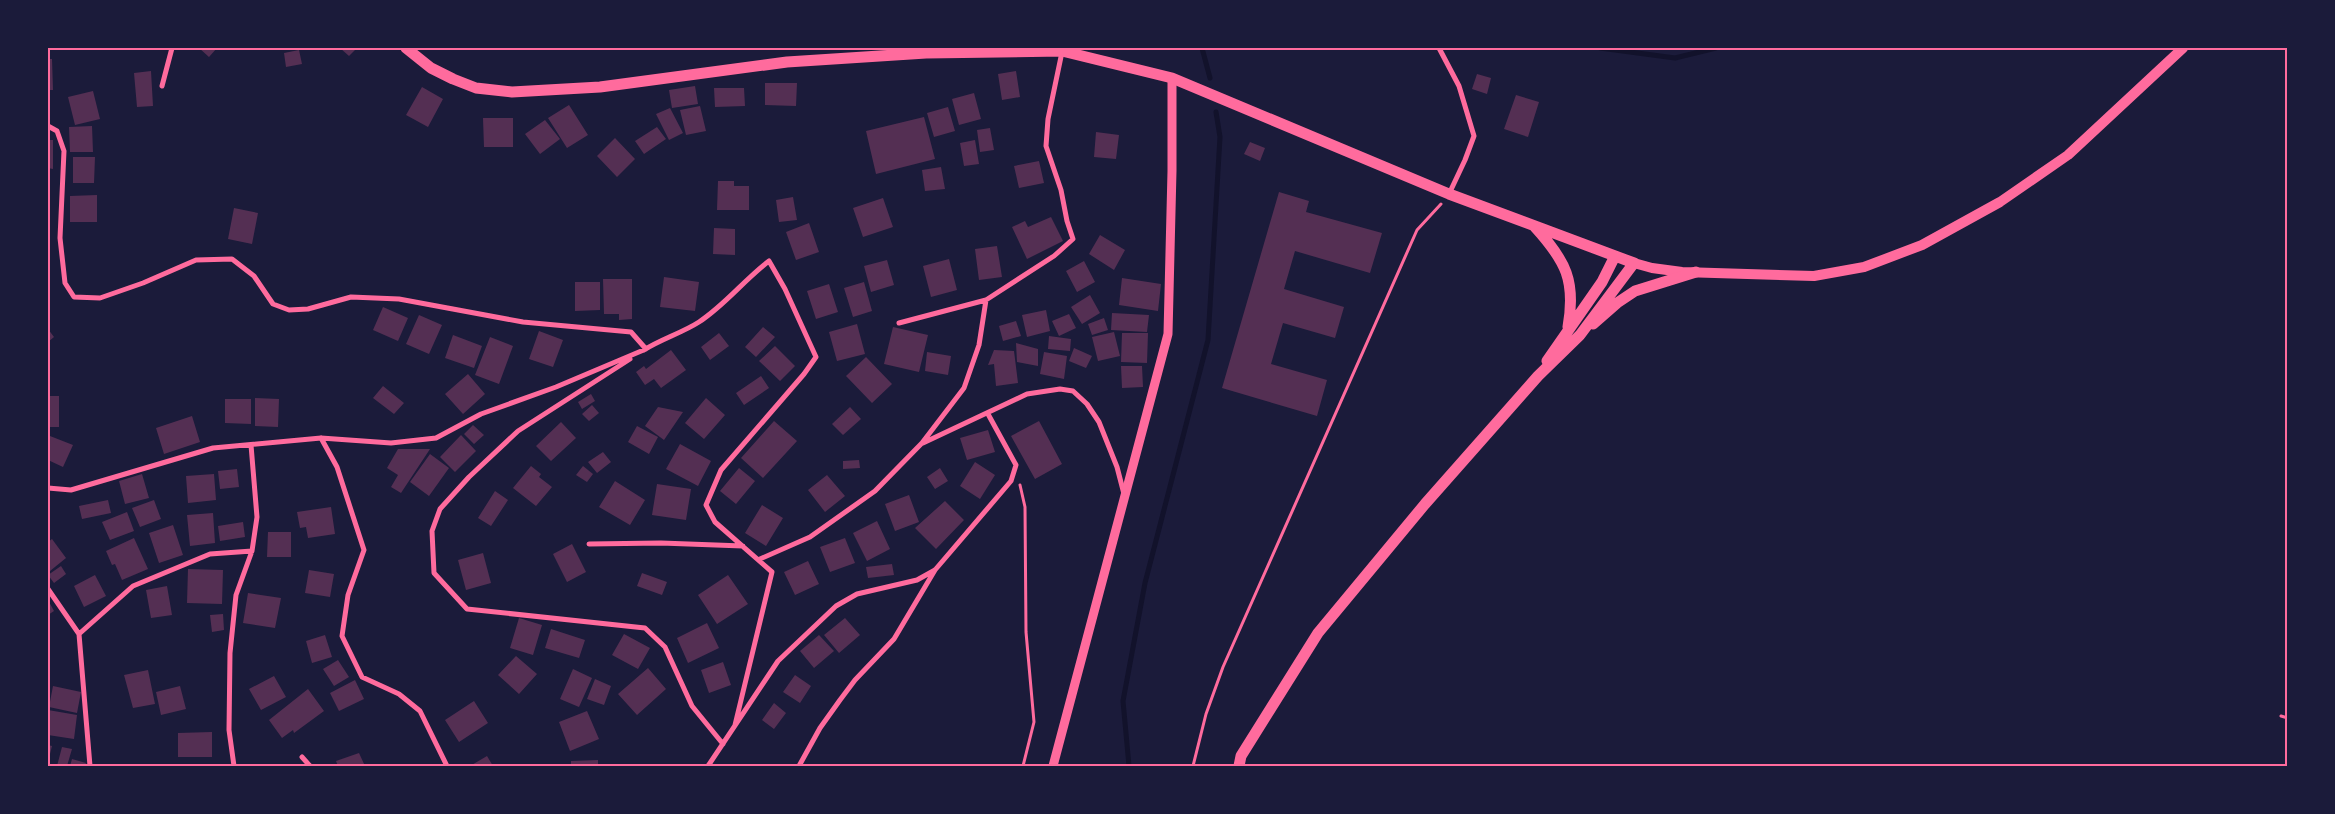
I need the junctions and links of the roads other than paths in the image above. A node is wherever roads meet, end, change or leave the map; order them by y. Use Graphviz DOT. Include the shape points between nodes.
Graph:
graph roads {
  1 [pos="172,48"];
  2 [pos="406,48"];
  3 [pos="1439,48"];
  4 [pos="2183,48"];
  5 [pos="1062,52"];
  6 [pos="1172,78"];
  7 [pos="162,86"];
  8 [pos="48,126"];
  9 [pos="1449,194"];
  10 [pos="1534,226"];
  11 [pos="1615,256"];
  12 [pos="1634,262"];
  13 [pos="1696,272"];
  14 [pos="986,300"];
  15 [pos="899,323"];
  16 [pos="1568,330"];
  17 [pos="1580,334"];
  18 [pos="646,348"];
  19 [pos="1538,376"];
  20 [pos="988,414"];
  21 [pos="321,438"];
  22 [pos="922,443"];
  23 [pos="251,445"];
  24 [pos="48,488"];
  25 [pos="1125,498"];
  26 [pos="589,544"];
  27 [pos="744,546"];
  28 [pos="252,551"];
  29 [pos="760,559"];
  30 [pos="935,570"];
  31 [pos="48,590"];
  32 [pos="80,634"];
  33 [pos="736,725"];
  34 [pos="723,744"];
  35 [pos="302,756"];
  36 [pos="90,766"];
  37 [pos="234,766"];
  38 [pos="310,766"];
  39 [pos="447,766"];
  40 [pos="708,766"];
  41 [pos="799,766"];
  42 [pos="1054,766"];
  43 [pos="1239,766"];
  1 -- 7 [label="street"];
  2 -- 5 [label="main road" via="431,68 453,79 476,88 512,92 600,87 787,62 926,54"];
  3 -- 9 [label="street" via="1459,86 1474,136"];
  4 -- 13 [label="main road" via="2068,155 2000,202 1922,245 1864,267 1814,276"];
  5 -- 6 [label="main road"];
  5 -- 14 [label="street" via="1048,119 1046,146 1073,239 1054,256"];
  6 -- 9 [label="main road"];
  6 -- 25 [label="street" via="1168,334"];
  8 -- 18 [label="street" via="57,131 64,151 60,238 65,283 74,297 100,298 196,260 232,259 254,276 273,304 289,310 308,309 351,297 399,299 523,322 631,332"];
  9 -- 10 [label="main road"];
  10 -- 11 [label="main road"];
  10 -- 16 [label="main road" via="1560,258 1569,278 1572,307"];
  11 -- 12 [label="main road"];
  11 -- 16 [label="main road" via="1602,282"];
  12 -- 13 [label="main road" via="1652,268"];
  12 -- 17 [label="main road"];
  13 -- 17 [label="main road" via="1627,295"];
  14 -- 15 [label="street"];
  14 -- 22 [label="street" via="979,345 964,388"];
  16 -- 19 [label="main road"];
  17 -- 19 [label="main road"];
  18 -- 21 [label="street" via="556,387 481,414 436,438 392,443"];
  18 -- 27 [label="street" via="698,322 769,261 785,289 816,357 721,470 706,506 715,522"];
  18 -- 34 [label="street" via="518,431 469,477 437,516 432,531 434,573 467,609 645,628 665,647 692,706"];
  19 -- 43 [label="main road" via="1425,504 1318,633 1241,756"];
  20 -- 22 [label="street"];
  20 -- 25 [label="street" via="1027,394 1073,391 1099,422"];
  20 -- 30 [label="street" via="1016,465 1012,480"];
  21 -- 23 [label="street"];
  21 -- 39 [label="street" via="337,467 364,550 348,595 342,636 362,677 399,694 420,711"];
  22 -- 29 [label="street" via="876,492 810,537"];
  23 -- 24 [label="street" via="213,448 71,490"];
  23 -- 28 [label="street" via="257,517"];
  25 -- 42 [label="street"];
  26 -- 27 [label="street"];
  27 -- 29 [label="street"];
  28 -- 32 [label="street" via="210,554 134,586"];
  28 -- 37 [label="street" via="236,595 230,653 229,730"];
  29 -- 33 [label="street" via="772,572"];
  30 -- 33 [label="street" via="917,580 857,594 836,606 778,661"];
  30 -- 41 [label="street" via="894,639 854,680 820,728"];
  31 -- 32 [label="street"];
  32 -- 36 [label="street"];
  33 -- 34 [label="street"];
  34 -- 40 [label="street"];
  35 -- 38 [label="street"];
}
